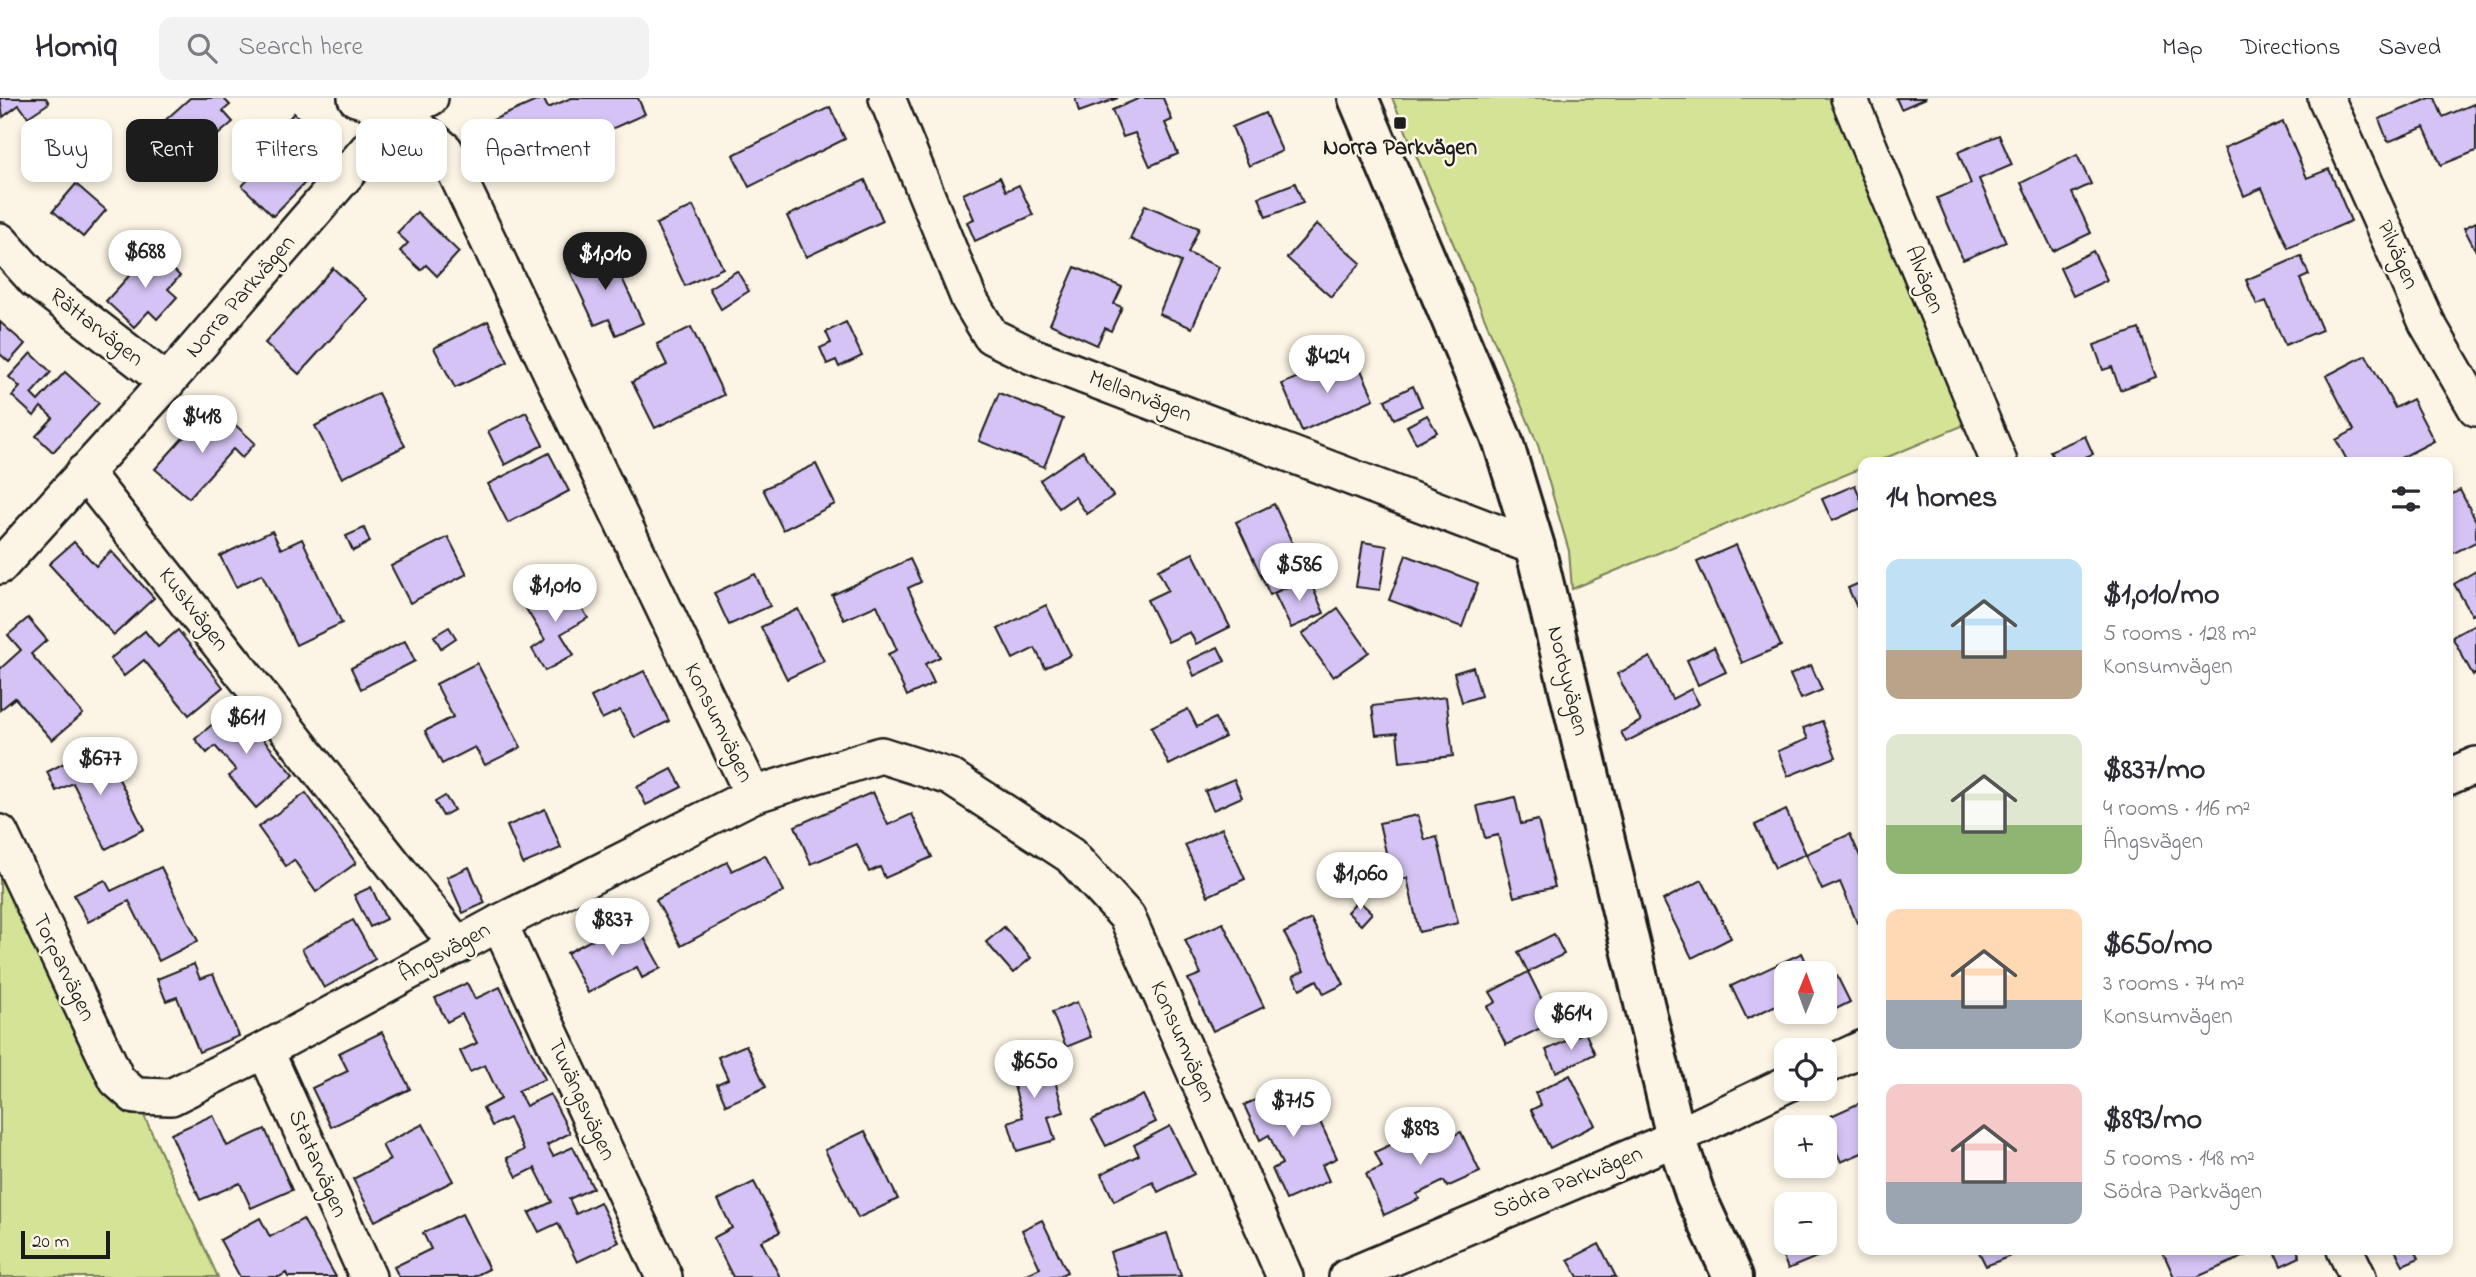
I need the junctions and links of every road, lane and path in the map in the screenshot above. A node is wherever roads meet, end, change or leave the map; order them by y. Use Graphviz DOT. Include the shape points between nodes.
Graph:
graph roads {
  1 [pos="356,98"];
  2 [pos="887,98"];
  3 [pos="1358,98"];
  4 [pos="1849,98"];
  5 [pos="2326,98"];
  6 [pos="415,105"];
  7 [pos="0,241"];
  8 [pos="167,382"];
  9 [pos="2476,408"];
  10 [pos="1997,457"];
  11 [pos="84,472"];
  12 [pos="1535,547"];
  13 [pos="0,566"];
  14 [pos="2476,765"];
  15 [pos="2453,775"];
  16 [pos="753,795"];
  17 [pos="0,833"];
  18 [pos="499,923"];
  19 [pos="458,946"];
  20 [pos="265,1050"];
  21 [pos="1858,1051"];
  22 [pos="1837,1060"];
  23 [pos="1774,1090"];
  24 [pos="135,1096"];
  25 [pos="1676,1137"];
  26 [pos="2346,1255"];
  27 [pos="368,1277"];
  28 [pos="664,1277"];
  29 [pos="1285,1277"];
  30 [pos="1346,1277"];
  31 [pos="1733,1277"];
  32 [pos="2357,1277"];
  1 -- 6 [label="street, Konsumvägen"];
  2 -- 12 [label="street, Mellanvägen" via="969,299 991,336 1045,361"];
  3 -- 12 [label="street, Norbyvägen" via="1503,442"];
  4 -- 10 [label="street, Alvägen"];
  5 -- 9 [label="street, Pilvägen" via="2427,323"];
  6 -- 8 [label="street, Norra Parkvägen"];
  6 -- 16 [label="street, Konsumvägen" via="445,150"];
  7 -- 8 [label="street, Rättarvägen" via="36,281"];
  8 -- 11 [label="street, Norra Parkvägen"];
  11 -- 13 [label="street, Norra Parkvägen"];
  11 -- 19 [label="street, Kuskvägen"];
  12 -- 25 [label="street, Norbyvägen"];
  14 -- 15 [label="street"];
  16 -- 18 [label="street, Ängsvägen"];
  16 -- 29 [label="street, Konsumvägen" via="880,755 950,777 1070,855 1127,917"];
  17 -- 24 [label="street, Torparvägen" via="117,1080"];
  18 -- 19 [label="street, Ängsvägen"];
  18 -- 28 [label="street, Tuvängsvägen"];
  19 -- 20 [label="street, Ängsvägen"];
  20 -- 24 [label="street, Ängsvägen" via="171,1097"];
  20 -- 27 [label="street, Statarvägen"];
  21 -- 22 [label="street"];
  23 -- 25 [label="street, Södra Parkvägen"];
  25 -- 30 [label="street, Södra Parkvägen"];
  25 -- 31 [label="street, Norbyvägen" via="1695,1194"];
  26 -- 32 [label="street"];
}
